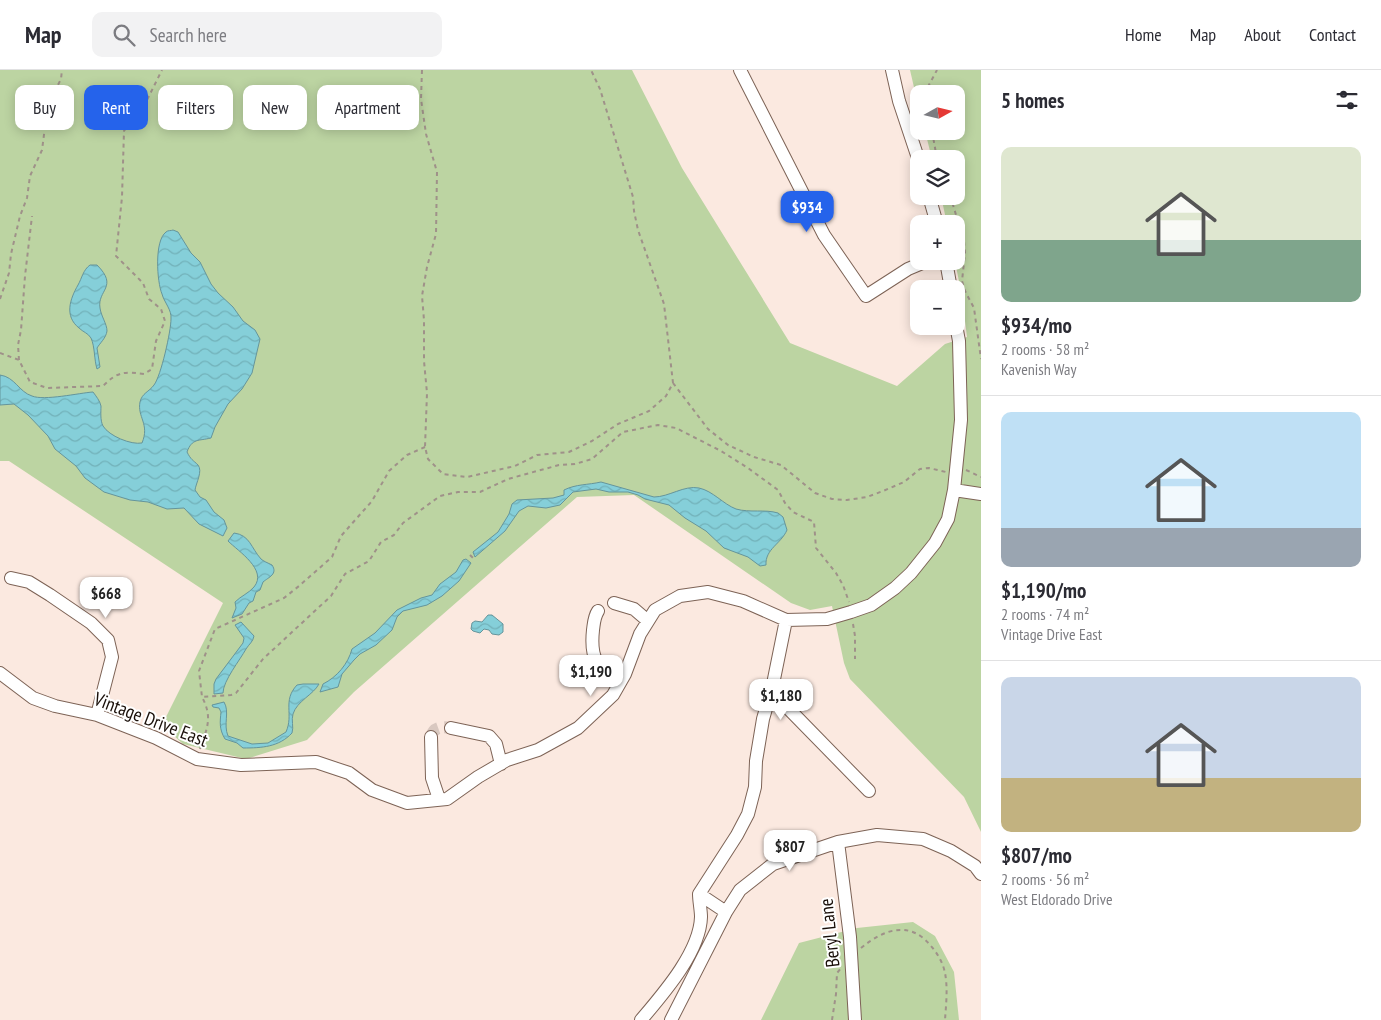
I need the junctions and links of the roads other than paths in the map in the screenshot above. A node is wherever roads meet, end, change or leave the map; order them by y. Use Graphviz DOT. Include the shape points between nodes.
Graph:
graph roads {
  1 [pos="740,70"];
  2 [pos="892,70"];
  3 [pos="915,150"];
  4 [pos="910,268"];
  5 [pos="958,335"];
  6 [pos="954,490"];
  7 [pos="981,494"];
  8 [pos="11,578"];
  9 [pos="614,603"];
  10 [pos="598,611"];
  11 [pos="786,620"];
  12 [pos="648,621"];
  13 [pos="0,673"];
  14 [pos="621,681"];
  15 [pos="773,684"];
  16 [pos="97,715"];
  17 [pos="451,728"];
  18 [pos="431,737"];
  19 [pos="501,764"];
  20 [pos="869,791"];
  21 [pos="439,799"];
  22 [pos="838,842"];
  23 [pos="981,874"];
  24 [pos="699,894"];
  25 [pos="726,912"];
  26 [pos="641,1020"];
  27 [pos="671,1020"];
  28 [pos="855,1020"];
  1 -- 4 [label="street" via="824,235 866,296"];
  2 -- 3 [label="street"];
  5 -- 6 [label="street, Vintage Drive East" via="961,420"];
  6 -- 7 [label="street"];
  6 -- 11 [label="street, Vintage Drive East" via="948,519 935,543 896,588 871,605 827,619"];
  8 -- 16 [label="street" via="28,582 50,595 91,623 108,640 112,658"];
  9 -- 12 [label="street" via="634,609"];
  10 -- 14 [label="street" via="592,636 594,657 603,670"];
  11 -- 12 [label="street, Vintage Drive East" via="743,601 708,592 680,596 655,610"];
  11 -- 15 [label="street"];
  12 -- 14 [label="street, Vintage Drive East"];
  13 -- 16 [label="street, Vintage Drive East" via="33,698"];
  14 -- 19 [label="street, Vintage Drive East" via="612,695 578,728 538,750"];
  15 -- 20 [label="street" via="780,700"];
  15 -- 24 [label="street" via="763,719 755,788 748,814"];
  16 -- 21 [label="street, Vintage Drive East" via="156,738 197,759 241,765 316,762 349,773 372,790 407,803"];
  17 -- 19 [label="street" via="489,736 496,744"];
  18 -- 21 [label="street" via="432,778"];
  19 -- 21 [label="street, Vintage Drive East" via="447,798"];
  22 -- 23 [label="street" via="877,835 923,839 951,851 975,866"];
  22 -- 25 [label="street" via="773,864 740,890"];
  22 -- 28 [label="street, Beryl Lane"];
  24 -- 25 [label="street"];
  24 -- 26 [label="street" via="701,917 692,949"];
  25 -- 27 [label="street"];
}
